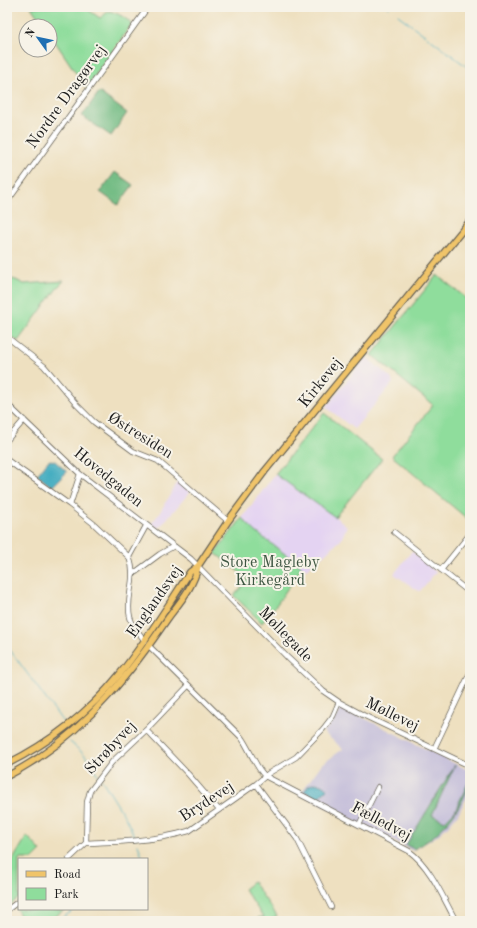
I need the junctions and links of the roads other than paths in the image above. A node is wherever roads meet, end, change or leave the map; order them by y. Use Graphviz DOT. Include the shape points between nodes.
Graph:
graph roads {
  1 [pos="148,7"];
  2 [pos="7,202"];
  3 [pos="470,221"];
  4 [pos="7,337"];
  5 [pos="7,404"];
  6 [pos="24,420"];
  7 [pos="7,440"];
  8 [pos="7,460"];
  9 [pos="80,474"];
  10 [pos="70,505"];
  11 [pos="228,521"];
  12 [pos="146,526"];
  13 [pos="394,532"];
  14 [pos="470,534"];
  15 [pos="174,546"];
  16 [pos="129,557"];
  17 [pos="198,566"];
  18 [pos="441,570"];
  19 [pos="133,574"];
  20 [pos="470,593"];
  21 [pos="145,641"];
  22 [pos="150,646"];
  23 [pos="470,673"];
  24 [pos="188,686"];
  25 [pos="339,702"];
  26 [pos="146,730"];
  27 [pos="434,749"];
  28 [pos="7,764"];
  29 [pos="470,766"];
  30 [pos="7,776"];
  31 [pos="265,776"];
  32 [pos="256,784"];
  33 [pos="378,787"];
  34 [pos="220,810"];
  35 [pos="359,825"];
  36 [pos="86,843"];
  37 [pos="70,858"];
  38 [pos="18,902"];
  39 [pos="331,907"];
  40 [pos="7,910"];
  41 [pos="456,921"];
  1 -- 2 [label="street, Nordre Dragørvej"];
  3 -- 11 [label="main road, Kirkevej" via="264,471"];
  4 -- 11 [label="street, Østresiden" via="50,372 94,422 133,451 158,461"];
  5 -- 6 [label="street, Hovedgaden"];
  6 -- 7 [label="street"];
  6 -- 9 [label="street, Hovedgaden"];
  8 -- 10 [label="street"];
  9 -- 10 [label="street"];
  9 -- 12 [label="street, Hovedgaden"];
  10 -- 16 [label="street"];
  11 -- 17 [label="main road, Kirkevej"];
  12 -- 15 [label="street, Hovedgaden"];
  12 -- 16 [label="street"];
  13 -- 18 [label="street"];
  14 -- 18 [label="street"];
  15 -- 17 [label="street, Hovedgaden"];
  15 -- 19 [label="street"];
  16 -- 19 [label="street"];
  17 -- 21 [label="main road, Englandsvej" via="190,572"];
  17 -- 22 [label="main road, Englandsvej" via="195,577"];
  17 -- 25 [label="street, Møllegade" via="300,670"];
  18 -- 20 [label="street"];
  19 -- 21 [label="street" via="129,616"];
  21 -- 28 [label="main road, Englandsvej" via="111,684 66,726 38,747"];
  22 -- 24 [label="street"];
  22 -- 30 [label="main road, Englandsvej" via="121,683 71,733 50,750"];
  23 -- 27 [label="street, Møllevej"];
  24 -- 26 [label="street, Strøbyvej"];
  24 -- 31 [label="street" via="241,737"];
  25 -- 27 [label="street, Møllevej"];
  25 -- 31 [label="street, Brydevej" via="323,729 296,757"];
  26 -- 34 [label="street"];
  26 -- 36 [label="street, Strøbyvej" via="112,762 90,791 87,802"];
  27 -- 29 [label="street, Møllevej"];
  31 -- 32 [label="street, Brydevej"];
  31 -- 35 [label="street, Fælledvej"];
  32 -- 34 [label="street, Brydevej"];
  32 -- 39 [label="street" via="297,839"];
  33 -- 35 [label="street"];
  34 -- 36 [label="street, Brydevej" via="189,831 178,834 139,841"];
  35 -- 41 [label="street, Fælledvej" via="410,851 428,871"];
  36 -- 37 [label="street"];
  38 -- 40 [label="street"];
}
